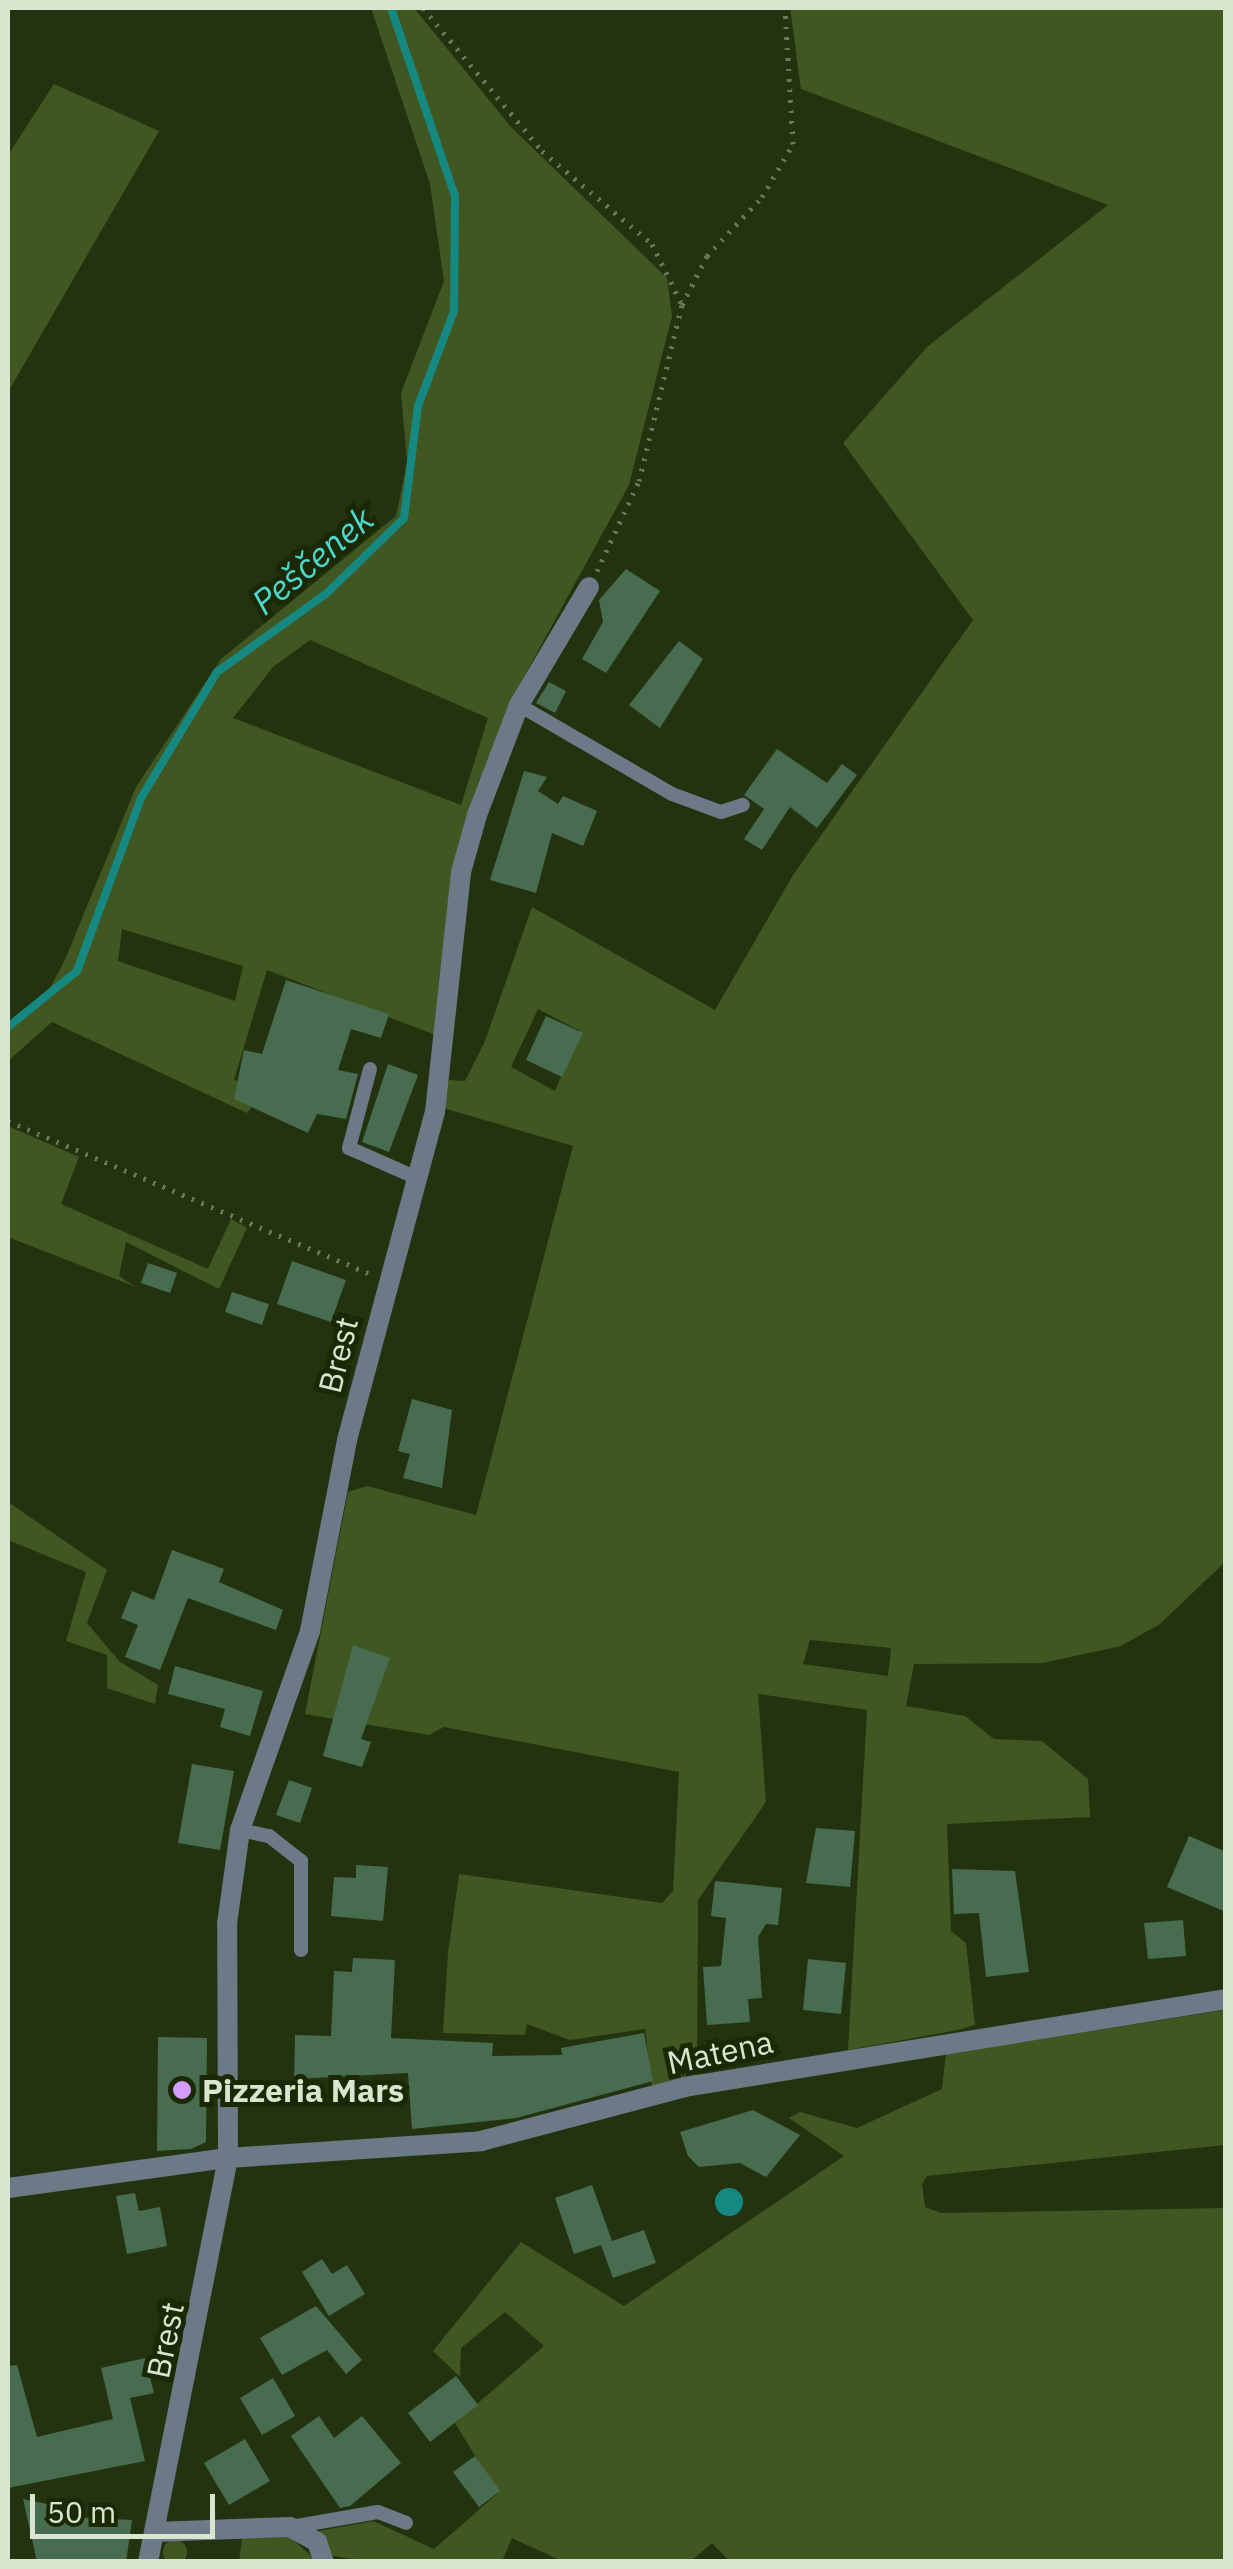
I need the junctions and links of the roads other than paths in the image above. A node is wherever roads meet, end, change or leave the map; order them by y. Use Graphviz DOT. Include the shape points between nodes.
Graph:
graph roads {
  1 [pos="589,587"];
  2 [pos="519,704"];
  3 [pos="743,805"];
  4 [pos="370,1069"];
  5 [pos="417,1178"];
  6 [pos="240,1830"];
  7 [pos="302,1950"];
  8 [pos="1226,1999"];
  9 [pos="228,2158"];
  10 [pos="8,2188"];
  11 [pos="406,2523"];
  12 [pos="290,2527"];
  13 [pos="154,2532"];
  14 [pos="148,2562"];
  15 [pos="324,2562"];
  1 -- 2 [label="street, Brest"];
  2 -- 3 [label="lane" via="672,794 721,812"];
  2 -- 5 [label="street, Brest" via="461,872 438,1098"];
  4 -- 5 [label="lane" via="349,1148"];
  5 -- 6 [label="street, Brest" via="310,1631"];
  6 -- 7 [label="lane" via="279,1841 301,1861"];
  6 -- 9 [label="street, Brest" via="226,1924"];
  8 -- 9 [label="street, Matena" via="685,2087 481,2141"];
  9 -- 10 [label="street"];
  9 -- 13 [label="street, Brest"];
  11 -- 12 [label="lane" via="378,2512"];
  12 -- 13 [label="street"];
  12 -- 15 [label="street" via="316,2542"];
  13 -- 14 [label="street, Brest"];
}
